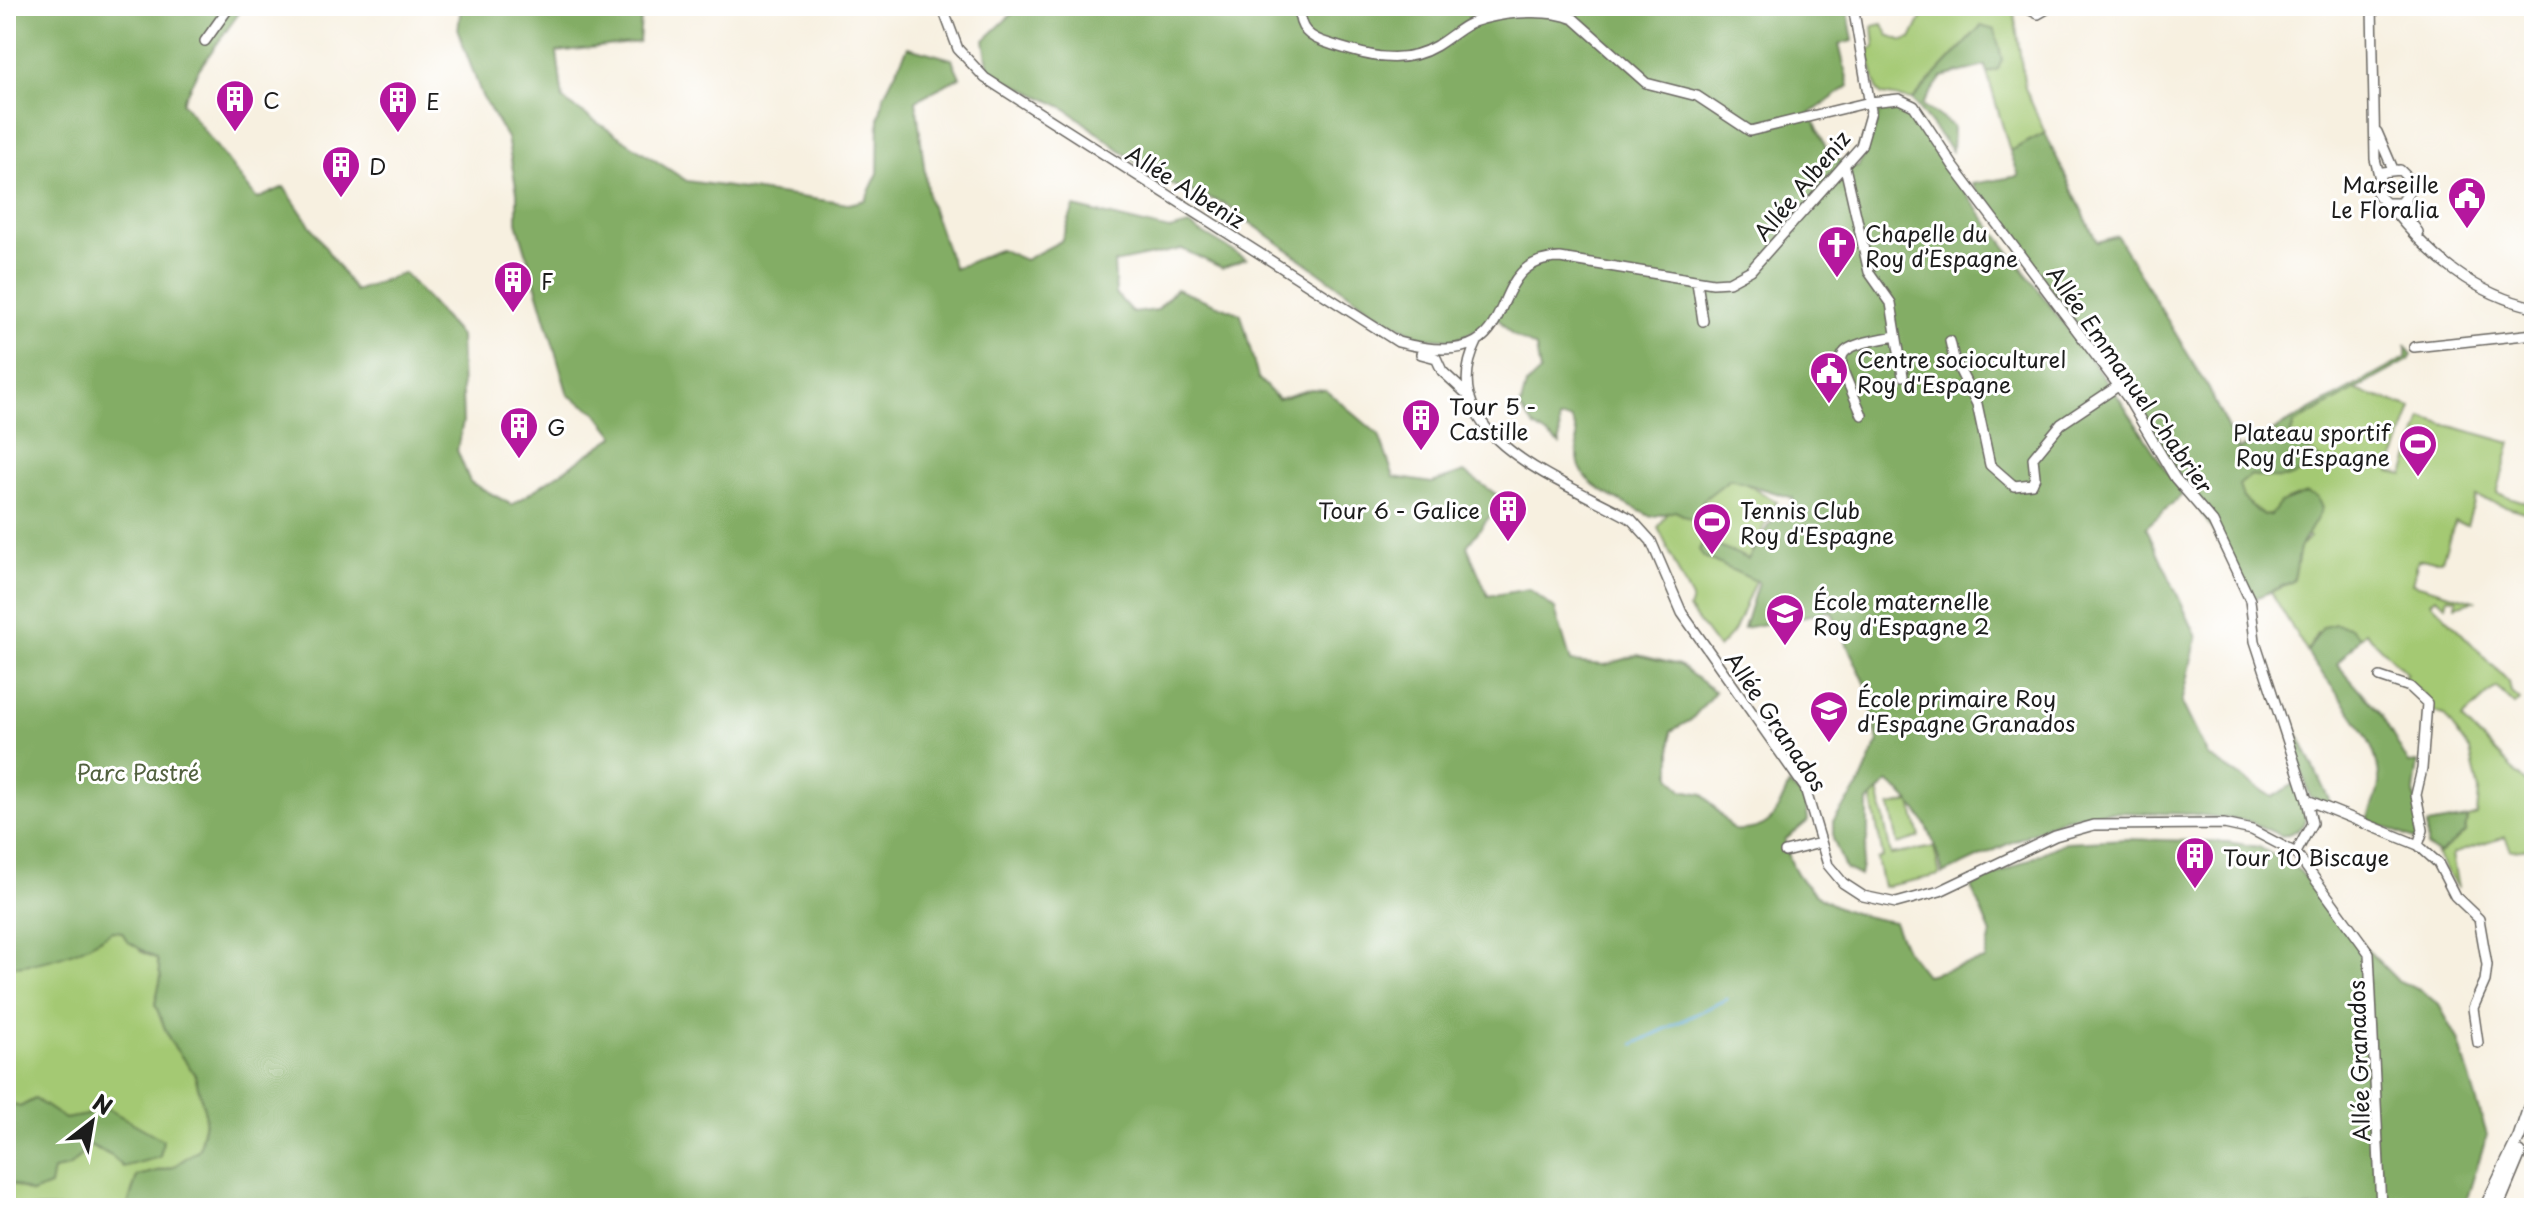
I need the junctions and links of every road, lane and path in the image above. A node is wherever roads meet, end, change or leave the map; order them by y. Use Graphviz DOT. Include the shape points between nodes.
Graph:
graph roads {
  1 [pos="230,6"];
  2 [pos="942,6"];
  3 [pos="1299,6"];
  4 [pos="1853,6"];
  5 [pos="2022,6"];
  6 [pos="2052,6"];
  7 [pos="2372,6"];
  8 [pos="205,41"];
  9 [pos="1870,102"];
  10 [pos="2375,127"];
  11 [pos="1845,167"];
  12 [pos="2393,169"];
  13 [pos="2379,175"];
  14 [pos="2406,199"];
  15 [pos="2387,203"];
  16 [pos="2428,248"];
  17 [pos="1697,282"];
  18 [pos="2534,307"];
  19 [pos="1703,321"];
  20 [pos="2534,334"];
  21 [pos="1896,336"];
  22 [pos="1950,341"];
  23 [pos="1398,342"];
  24 [pos="1477,342"];
  25 [pos="2414,347"];
  26 [pos="1449,349"];
  27 [pos="1436,358"];
  28 [pos="1903,376"];
  29 [pos="2118,386"];
  30 [pos="1470,397"];
  31 [pos="1862,415"];
  32 [pos="2380,677"];
  33 [pos="2307,800"];
  34 [pos="1820,843"];
  35 [pos="2418,845"];
  36 [pos="1785,852"];
  37 [pos="2296,853"];
  38 [pos="2478,1043"];
  39 [pos="2534,1093"];
  40 [pos="2534,1119"];
  41 [pos="2381,1208"];
  42 [pos="2485,1208"];
  43 [pos="2497,1208"];
  1 -- 8 [label="street"];
  2 -- 23 [label="street, Allée Albeniz" via="958,49 985,78"];
  3 -- 9 [label="street, Allée Emmanuel Chabrier" via="1307,34 1378,59 1433,48 1465,24 1486,18 1561,14 1574,19 1646,83 1697,96 1750,131"];
  4 -- 9 [label="street"];
  5 -- 6 [label="street" via="2038,14"];
  7 -- 10 [label="street"];
  9 -- 11 [label="street, Allée Albeniz" via="1865,137"];
  9 -- 29 [label="street, Allée Emmanuel Chabrier" via="1899,99 1914,106"];
  10 -- 12 [label="street"];
  10 -- 13 [label="street"];
  11 -- 17 [label="street, Allée Albeniz" via="1751,270 1729,282"];
  11 -- 21 [label="street" via="1869,272 1891,303"];
  12 -- 13 [label="street"];
  12 -- 14 [label="street" via="2409,179"];
  13 -- 15 [label="street" via="2376,192"];
  14 -- 15 [label="street"];
  14 -- 16 [label="street" via="2410,221"];
  15 -- 16 [label="street"];
  16 -- 18 [label="street" via="2475,285"];
  17 -- 19 [label="street"];
  17 -- 24 [label="street, Allée Albeniz" via="1560,258 1539,261 1515,277 1495,324"];
  20 -- 25 [label="street"];
  21 -- 28 [label="street"];
  21 -- 31 [label="street" via="1844,350 1841,363"];
  22 -- 29 [label="street" via="1977,404 1990,465 2014,486 2032,484 2033,458 2052,433"];
  23 -- 26 [label="street, Allée Albeniz" via="1425,350"];
  23 -- 27 [label="street, Allée Granados"];
  24 -- 26 [label="street, Allée Albeniz"];
  24 -- 30 [label="street, Allée Granados" via="1466,367"];
  26 -- 27 [label="street, Allée Albeniz"];
  27 -- 30 [label="street, Allée Granados" via="1442,371"];
  29 -- 33 [label="street, Allée Emmanuel Chabrier" via="2175,478 2213,522 2250,600 2255,641"];
  30 -- 34 [label="street, Allée Granados" via="1482,424 1500,445 1644,531 1682,613 1805,788"];
  32 -- 35 [label="street" via="2410,687 2427,703 2416,795 2423,830"];
  33 -- 35 [label="street"];
  33 -- 37 [label="street, Allée Emmanuel Chabrier" via="2312,823"];
  34 -- 36 [label="street"];
  34 -- 37 [label="street, Allée Granados" via="1828,865 1852,890 1896,903 1957,886 2055,836 2094,825 2224,824 2252,830"];
  35 -- 38 [label="street" via="2438,863 2455,896 2483,930 2487,972 2473,1008"];
  37 -- 41 [label="street, Allée Granados" via="2369,953"];
  39 -- 42 [label="street"];
  40 -- 43 [label="street"];
}
